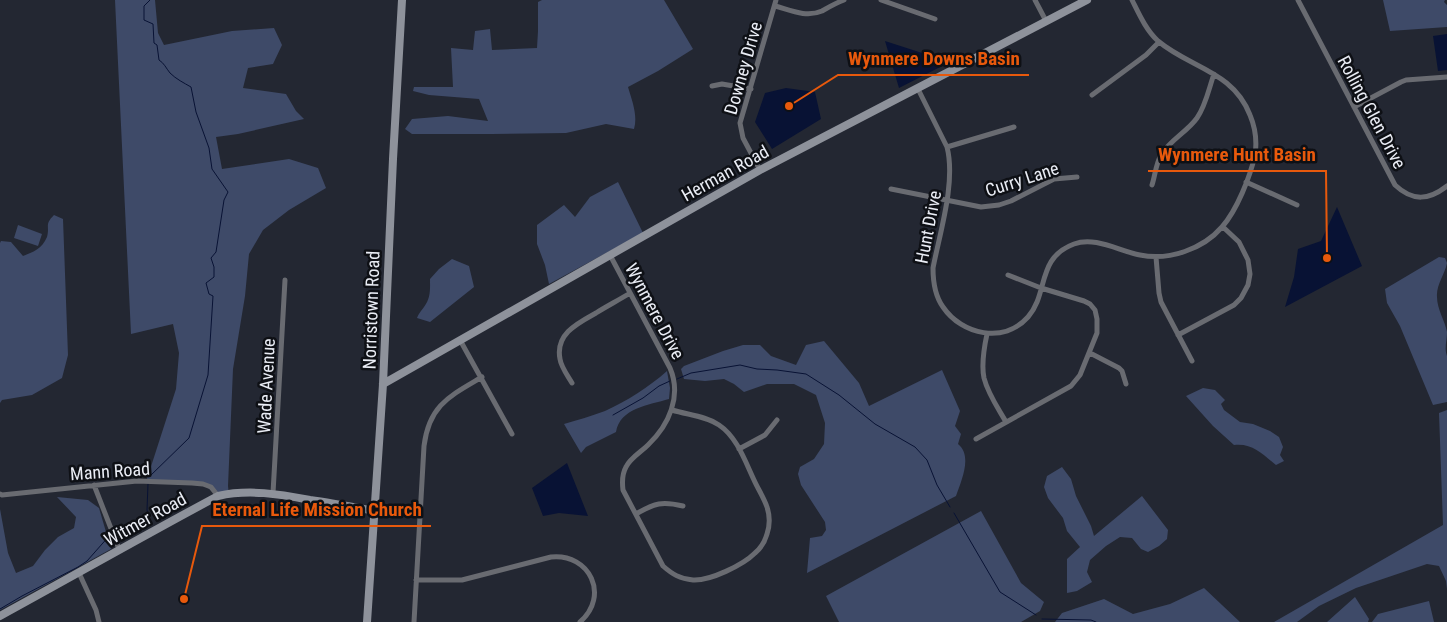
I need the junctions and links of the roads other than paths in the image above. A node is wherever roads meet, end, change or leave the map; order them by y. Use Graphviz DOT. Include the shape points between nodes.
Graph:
graph roads {
  1 [pos="402,0"];
  2 [pos="844,0"];
  3 [pos="881,0"];
  4 [pos="1035,0"];
  5 [pos="1087,0"];
  6 [pos="1132,0"];
  7 [pos="1298,0"];
  8 [pos="776,3"];
  9 [pos="935,19"];
  10 [pos="1046,21"];
  11 [pos="1159,42"];
  12 [pos="1214,74"];
  13 [pos="1447,77"];
  14 [pos="712,86"];
  15 [pos="751,89"];
  16 [pos="918,89"];
  17 [pos="1092,95"];
  18 [pos="1354,107"];
  19 [pos="1014,127"];
  20 [pos="947,147"];
  21 [pos="760,170"];
  22 [pos="1077,177"];
  23 [pos="1246,182"];
  24 [pos="1152,185"];
  25 [pos="1447,186"];
  26 [pos="890,189"];
  27 [pos="947,200"];
  28 [pos="1297,206"];
  29 [pos="1222,227"];
  30 [pos="610,255"];
  31 [pos="1156,257"];
  32 [pos="1008,275"];
  33 [pos="285,280"];
  34 [pos="1041,288"];
  35 [pos="630,293"];
  36 [pos="987,334"];
  37 [pos="1178,335"];
  38 [pos="460,340"];
  39 [pos="1090,353"];
  40 [pos="1192,361"];
  41 [pos="482,377"];
  42 [pos="572,383"];
  43 [pos="383,384"];
  44 [pos="1126,384"];
  45 [pos="672,410"];
  46 [pos="777,420"];
  47 [pos="1006,422"];
  48 [pos="512,434"];
  49 [pos="976,439"];
  50 [pos="739,449"];
  51 [pos="94,485"];
  52 [pos="274,493"];
  53 [pos="0,494"];
  54 [pos="218,496"];
  55 [pos="683,506"];
  56 [pos="375,511"];
  57 [pos="636,514"];
  58 [pos="118,549"];
  59 [pos="79,573"];
  60 [pos="416,580"];
  61 [pos="0,616"];
  62 [pos="3,622"];
  63 [pos="99,622"];
  64 [pos="367,622"];
  65 [pos="414,622"];
  66 [pos="580,622"];
  1 -- 43 [label="street, Norristown Road"];
  2 -- 8 [label="street" via="812,14 800,13"];
  3 -- 9 [label="street"];
  4 -- 10 [label="street"];
  5 -- 10 [label="street, Herman Road"];
  6 -- 11 [label="street" via="1144,24"];
  7 -- 18 [label="street, Rolling Glen Drive"];
  8 -- 15 [label="street, Downey Drive"];
  10 -- 16 [label="street, Herman Road"];
  11 -- 12 [label="street"];
  11 -- 17 [label="street"];
  12 -- 23 [label="street" via="1240,94 1252,118 1255,155"];
  12 -- 24 [label="street" via="1197,118 1159,158"];
  13 -- 18 [label="street" via="1406,80"];
  14 -- 15 [label="street" via="722,84"];
  15 -- 21 [label="street, Downey Drive" via="741,130"];
  16 -- 20 [label="street, Hunt Drive"];
  16 -- 21 [label="street, Herman Road"];
  18 -- 25 [label="street, Rolling Glen Drive" via="1400,190 1416,197 1426,197"];
  19 -- 20 [label="street"];
  20 -- 27 [label="street, Hunt Drive" via="950,182"];
  21 -- 30 [label="street, Herman Road"];
  22 -- 27 [label="street, Curry Lane" via="1054,180 999,205 981,207"];
  23 -- 28 [label="street"];
  23 -- 29 [label="street"];
  26 -- 27 [label="street, Curry Lane"];
  27 -- 36 [label="street, Hunt Drive" via="933,268 935,287 942,306 954,320"];
  29 -- 31 [label="street" via="1194,248"];
  29 -- 37 [label="street" via="1239,242 1246,255 1250,268 1248,285 1234,305"];
  30 -- 35 [label="street, Wynmere Drive"];
  30 -- 38 [label="street, Herman Road"];
  31 -- 34 [label="street" via="1089,242 1077,243 1051,260"];
  31 -- 37 [label="street" via="1160,298"];
  32 -- 34 [label="street"];
  33 -- 52 [label="street, Wade Avenue"];
  34 -- 36 [label="street" via="1035,307 1024,320 1006,331"];
  34 -- 39 [label="street" via="1084,300 1092,307 1098,328"];
  35 -- 42 [label="street" via="574,325 564,336 559,358"];
  35 -- 45 [label="street, Wynmere Drive" via="670,368 674,380"];
  36 -- 47 [label="street" via="984,377"];
  37 -- 40 [label="street"];
  38 -- 41 [label="street"];
  38 -- 43 [label="street, Herman Road"];
  39 -- 44 [label="street" via="1119,368"];
  39 -- 47 [label="street" via="1078,379 1070,386"];
  41 -- 48 [label="street"];
  41 -- 60 [label="street" via="448,397 427,428"];
  43 -- 56 [label="street, Norristown Road"];
  45 -- 50 [label="street, Wynmere Drive" via="716,423 727,431"];
  45 -- 57 [label="street, Wynmere Drive" via="663,429 628,464 623,476 623,490"];
  46 -- 50 [label="street" via="765,436"];
  47 -- 49 [label="street"];
  50 -- 57 [label="street, Wynmere Drive" via="767,507 769,520 765,541 751,557 713,577 698,580 680,578 663,566"];
  51 -- 53 [label="street, Mann Road"];
  51 -- 54 [label="street, Mann Road" via="137,481 192,483 211,487"];
  51 -- 58 [label="street"];
  52 -- 54 [label="street, Witmer Road" via="234,492"];
  52 -- 56 [label="street, Witmer Road"];
  54 -- 58 [label="street, Witmer Road"];
  55 -- 57 [label="street" via="659,503"];
  56 -- 64 [label="street, Norristown Road"];
  58 -- 59 [label="street, Witmer Road"];
  59 -- 61 [label="street, Witmer Road"];
  59 -- 63 [label="street"];
  60 -- 65 [label="street"];
  60 -- 66 [label="street" via="462,580 551,557 567,557 581,565 594,587 590,610"];
  61 -- 62 [label="street"];
}
